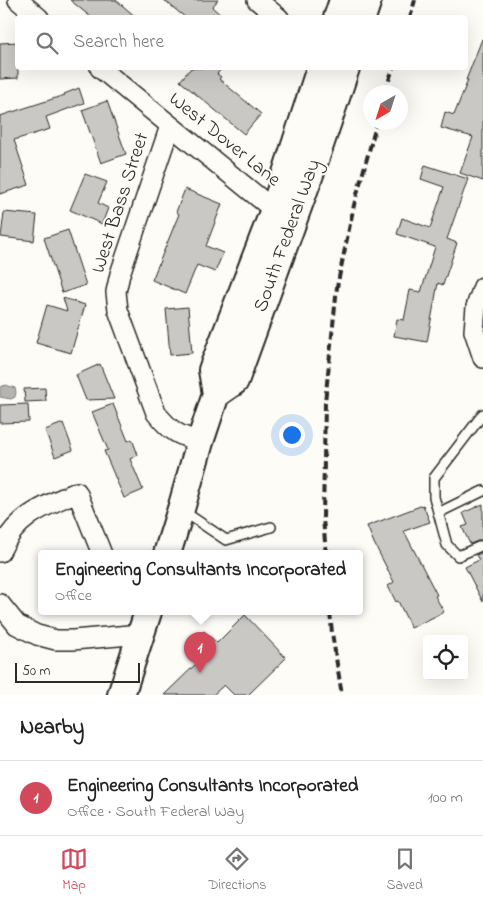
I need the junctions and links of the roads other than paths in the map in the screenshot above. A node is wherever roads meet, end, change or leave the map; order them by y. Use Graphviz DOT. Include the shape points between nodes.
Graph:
graph roads {
  1 [pos="18,0"];
  2 [pos="257,0"];
  3 [pos="343,0"];
  4 [pos="368,0"];
  5 [pos="36,15"];
  6 [pos="274,15"];
  7 [pos="338,15"];
  8 [pos="363,15"];
  9 [pos="102,70"];
  10 [pos="319,70"];
  11 [pos="345,70"];
  12 [pos="170,126"];
  13 [pos="274,210"];
  14 [pos="483,287"];
  15 [pos="483,358"];
  16 [pos="216,394"];
  17 [pos="483,414"];
  18 [pos="200,442"];
  19 [pos="483,491"];
  20 [pos="181,509"];
  21 [pos="438,513"];
  22 [pos="271,527"];
  23 [pos="483,545"];
  24 [pos="100,550"];
  25 [pos="168,550"];
  26 [pos="0,552"];
  27 [pos="0,604"];
  28 [pos="145,623"];
  29 [pos="121,695"];
  1 -- 5 [label="street"];
  2 -- 6 [label="street"];
  3 -- 7 [label="main road"];
  4 -- 8 [label="main road"];
  9 -- 12 [label="street, West Dover Lane"];
  10 -- 13 [label="main road, South Federal Way"];
  11 -- 16 [label="main road, South Federal Way" via="235,381"];
  12 -- 13 [label="street, West Dover Lane"];
  12 -- 18 [label="street, West Bass Street" via="116,292 118,310 156,413 179,435"];
  13 -- 16 [label="main road, South Federal Way" via="212,370"];
  14 -- 15 [label="street" via="476,307 474,331"];
  16 -- 18 [label="main road, South Federal Way"];
  17 -- 21 [label="lane" via="434,478"];
  18 -- 20 [label="main road, South Federal Way"];
  19 -- 21 [label="lane"];
  20 -- 22 [label="lane" via="226,540"];
  20 -- 25 [label="main road, South Federal Way"];
  21 -- 23 [label="lane" via="446,545 458,556"];
  24 -- 26 [label="street" via="77,492 27,517 14,529"];
  27 -- 28 [label="street" via="17,625 36,635 56,640 73,640"];
  28 -- 29 [label="main road"];
}
